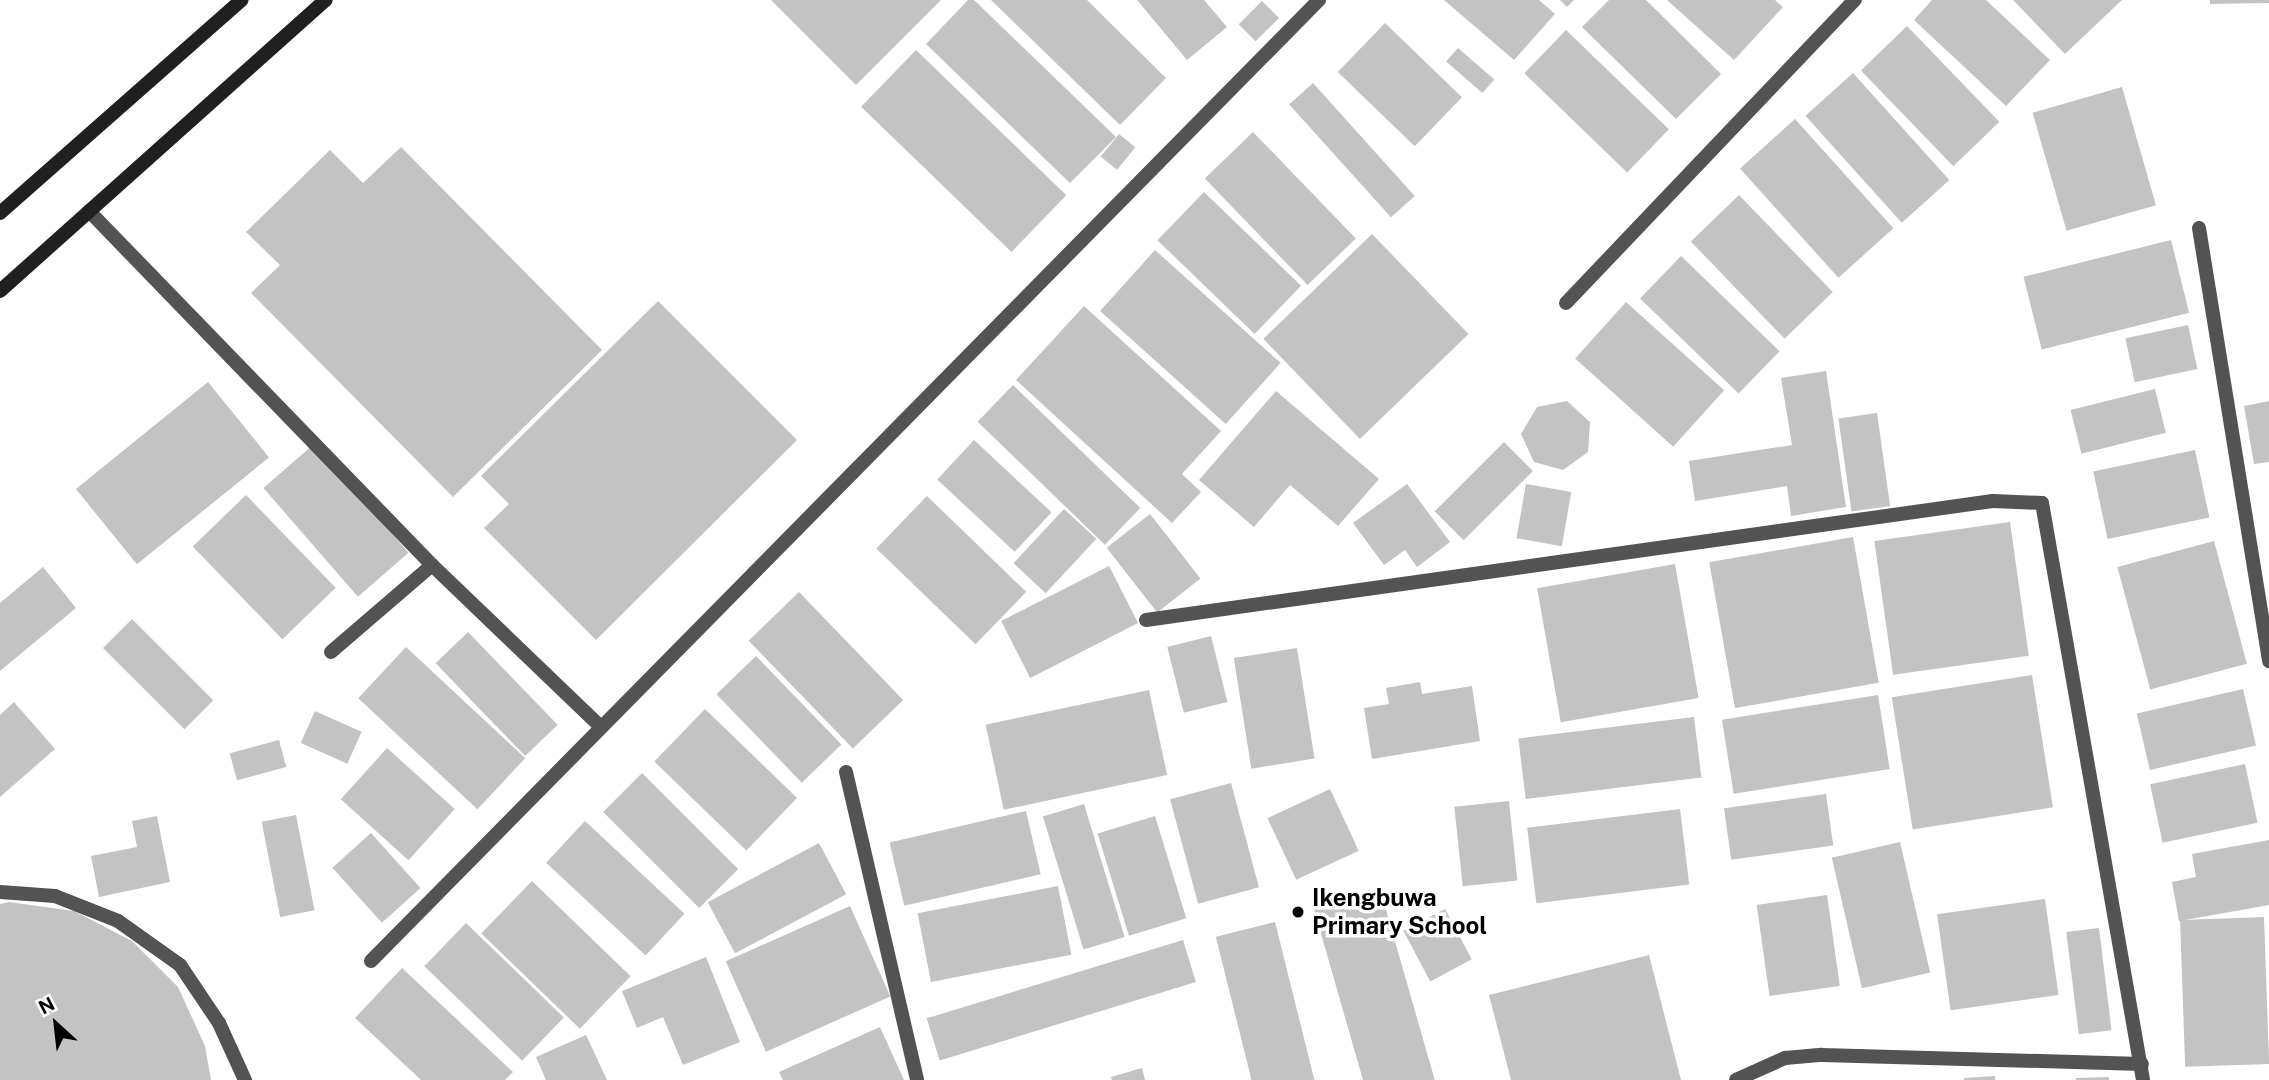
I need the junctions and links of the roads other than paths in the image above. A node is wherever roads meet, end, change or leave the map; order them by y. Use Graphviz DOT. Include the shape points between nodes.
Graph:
graph roads {
  1 [pos="242,0"];
  2 [pos="326,0"];
  3 [pos="1319,0"];
  4 [pos="1856,0"];
  5 [pos="89,211"];
  6 [pos="0,213"];
  7 [pos="2199,228"];
  8 [pos="0,291"];
  9 [pos="1566,303"];
  10 [pos="432,565"];
  11 [pos="1146,620"];
  12 [pos="331,652"];
  13 [pos="2269,661"];
  14 [pos="601,727"];
  15 [pos="846,772"];
  16 [pos="0,892"];
  17 [pos="371,961"];
  18 [pos="2142,1064"];
  19 [pos="245,1080"];
  20 [pos="917,1080"];
  21 [pos="1736,1080"];
  22 [pos="2143,1080"];
  1 -- 6 [label="main road"];
  2 -- 5 [label="main road"];
  3 -- 14 [label="street"];
  4 -- 9 [label="street"];
  5 -- 8 [label="main road"];
  5 -- 10 [label="street"];
  7 -- 13 [label="street"];
  10 -- 12 [label="street"];
  10 -- 14 [label="street"];
  11 -- 18 [label="street" via="1993,501 2042,503"];
  14 -- 17 [label="street"];
  15 -- 20 [label="street"];
  16 -- 19 [label="street" via="55,896 105,916 180,965 219,1023"];
  18 -- 21 [label="street" via="1822,1055 1785,1058"];
  18 -- 22 [label="street"];
}
